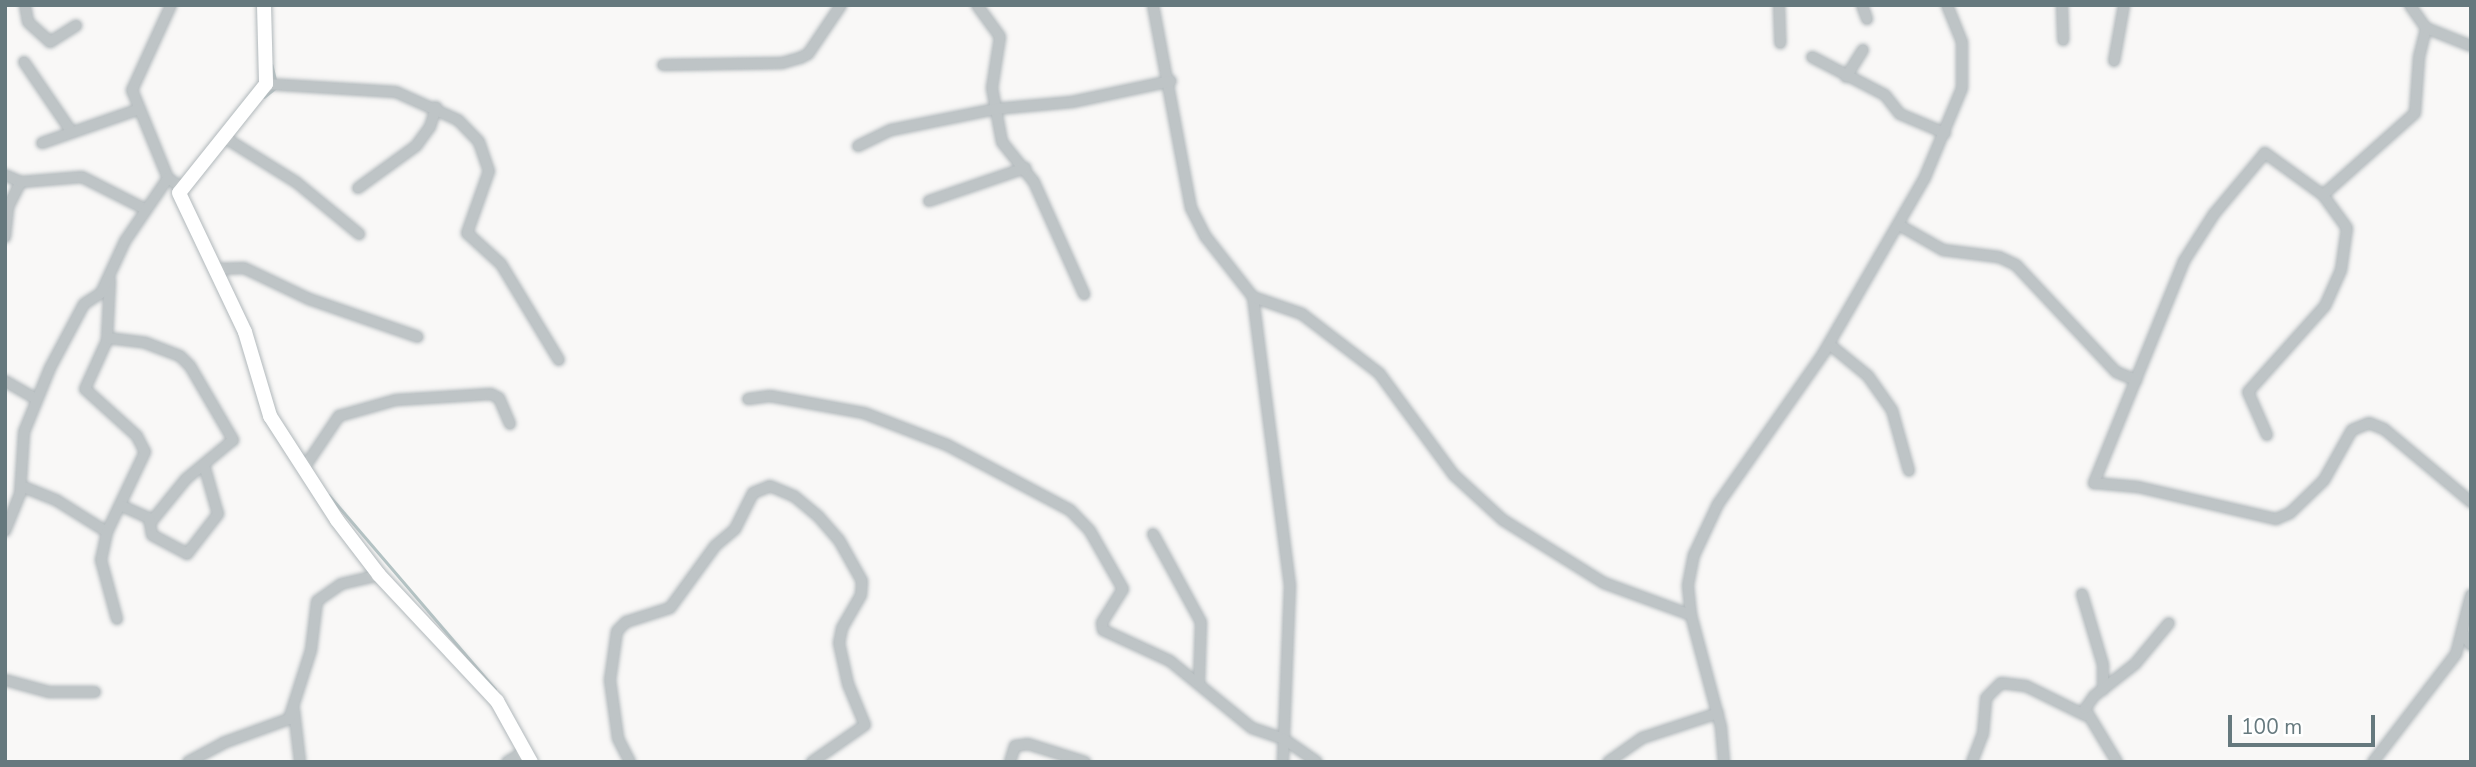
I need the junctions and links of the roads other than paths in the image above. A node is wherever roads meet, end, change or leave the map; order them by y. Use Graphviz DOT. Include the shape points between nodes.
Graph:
graph roads {
  1 [pos="25,5"];
  2 [pos="171,5"];
  3 [pos="264,5"];
  4 [pos="841,5"];
  5 [pos="977,5"];
  6 [pos="1153,5"];
  7 [pos="1779,5"];
  8 [pos="1862,5"];
  9 [pos="1947,5"];
  10 [pos="2062,5"];
  11 [pos="2124,5"];
  12 [pos="2410,5"];
  13 [pos="1867,19"];
  14 [pos="76,26"];
  15 [pos="2426,28"];
  16 [pos="2063,40"];
  17 [pos="1780,43"];
  18 [pos="2471,46"];
  19 [pos="1863,50"];
  20 [pos="1812,57"];
  21 [pos="2114,61"];
  22 [pos="24,62"];
  23 [pos="663,65"];
  24 [pos="1846,77"];
  25 [pos="1171,80"];
  26 [pos="266,84"];
  27 [pos="436,107"];
  28 [pos="995,109"];
  29 [pos="137,110"];
  30 [pos="71,131"];
  31 [pos="1945,133"];
  32 [pos="222,136"];
  33 [pos="43,143"];
  34 [pos="858,146"];
  35 [pos="1025,168"];
  36 [pos="5,175"];
  37 [pos="168,178"];
  38 [pos="21,182"];
  39 [pos="181,187"];
  40 [pos="358,188"];
  41 [pos="2323,195"];
  42 [pos="929,201"];
  43 [pos="145,209"];
  44 [pos="1899,225"];
  45 [pos="359,234"];
  46 [pos="5,237"];
  47 [pos="216,269"];
  48 [pos="110,276"];
  49 [pos="1084,294"];
  50 [pos="1253,297"];
  51 [pos="418,337"];
  52 [pos="107,339"];
  53 [pos="1829,344"];
  54 [pos="559,360"];
  55 [pos="2136,380"];
  56 [pos="5,381"];
  57 [pos="748,399"];
  58 [pos="36,400"];
  59 [pos="510,424"];
  60 [pos="2267,435"];
  61 [pos="204,465"];
  62 [pos="304,468"];
  63 [pos="1909,471"];
  64 [pos="21,486"];
  65 [pos="2471,502"];
  66 [pos="122,506"];
  67 [pos="150,523"];
  68 [pos="5,531"];
  69 [pos="107,532"];
  70 [pos="1153,534"];
  71 [pos="379,575"];
  72 [pos="2082,594"];
  73 [pos="2471,595"];
  74 [pos="1691,615"];
  75 [pos="117,619"];
  76 [pos="2169,623"];
  77 [pos="2462,632"];
  78 [pos="2471,645"];
  79 [pos="5,680"];
  80 [pos="1199,683"];
  81 [pos="2103,690"];
  82 [pos="95,692"];
  83 [pos="294,709"];
  84 [pos="1718,713"];
  85 [pos="2085,715"];
  86 [pos="1284,739"];
  87 [pos="528,756"];
  88 [pos="188,762"];
  89 [pos="300,762"];
  90 [pos="507,762"];
  91 [pos="629,762"];
  92 [pos="812,762"];
  93 [pos="1010,762"];
  94 [pos="1084,762"];
  95 [pos="1283,762"];
  96 [pos="1317,762"];
  97 [pos="1608,762"];
  98 [pos="1724,762"];
  99 [pos="1972,762"];
  100 [pos="2117,762"];
  101 [pos="2373,762"];
  1 -- 14 [label="street" via="28,22 50,42"];
  2 -- 29 [label="street" via="132,80"];
  3 -- 26 [label="street"];
  4 -- 23 [label="street" via="808,54 800,58 782,63"];
  5 -- 28 [label="street" via="1000,37 992,88"];
  6 -- 25 [label="street"];
  7 -- 17 [label="street"];
  8 -- 13 [label="street"];
  9 -- 31 [label="street" via="1964,55 1962,88"];
  10 -- 16 [label="street"];
  11 -- 21 [label="street"];
  12 -- 15 [label="street"];
  15 -- 18 [label="street"];
  15 -- 41 [label="street" via="2418,57 2416,113"];
  19 -- 24 [label="street"];
  20 -- 24 [label="street"];
  22 -- 30 [label="street"];
  24 -- 31 [label="street" via="1885,95 1900,114"];
  25 -- 28 [label="street" via="1072,102"];
  25 -- 50 [label="street" via="1191,208 1206,237"];
  26 -- 27 [label="street" via="378,89"];
  26 -- 32 [label="street"];
  27 -- 40 [label="street" via="430,127 416,146"];
  27 -- 54 [label="street" via="458,120 478,142 487,164 488,178 466,224 467,233 501,264"];
  28 -- 34 [label="street" via="891,130"];
  28 -- 35 [label="street" via="1002,142"];
  29 -- 30 [label="street"];
  29 -- 37 [label="street"];
  30 -- 33 [label="street"];
  31 -- 44 [label="street"];
  32 -- 39 [label="street"];
  32 -- 45 [label="street" via="296,182"];
  35 -- 42 [label="street"];
  35 -- 49 [label="street"];
  36 -- 38 [label="street"];
  37 -- 39 [label="street"];
  37 -- 43 [label="street"];
  38 -- 43 [label="street" via="82,177"];
  38 -- 46 [label="street" via="8,207"];
  39 -- 47 [label="street" via="179,193"];
  41 -- 55 [label="street" via="2264,153 2214,214 2184,261"];
  41 -- 60 [label="street" via="2346,223 2341,270 2321,312 2248,392"];
  43 -- 48 [label="street"];
  44 -- 53 [label="street"];
  44 -- 55 [label="street" via="1943,250 1999,257 2016,265 2047,293 2095,352 2116,372"];
  47 -- 51 [label="street" via="244,268 309,299"];
  47 -- 62 [label="street" via="245,332 270,416"];
  48 -- 52 [label="street"];
  48 -- 58 [label="street" via="101,293 84,304"];
  50 -- 74 [label="street" via="1301,314 1378,373 1454,475 1503,520 1604,583"];
  50 -- 86 [label="street" via="1290,585"];
  52 -- 61 [label="street" via="146,344 180,356 190,366 232,435 231,445"];
  52 -- 66 [label="street" via="86,392 137,436 145,452"];
  53 -- 63 [label="street" via="1868,376 1892,410"];
  53 -- 74 [label="street" via="1699,538 1688,585"];
  55 -- 65 [label="street" via="2093,477 2096,485 2124,485 2276,519 2290,513 2324,480 2352,430 2369,423 2384,429"];
  56 -- 58 [label="street"];
  57 -- 80 [label="street" via="784,398 864,414 947,445 1070,510 1090,531 1123,589 1102,629 1156,653"];
  58 -- 64 [label="street" via="24,432"];
  59 -- 62 [label="street" via="499,398 491,394 396,400 340,416"];
  61 -- 67 [label="street" via="186,479"];
  61 -- 67 [label="street" via="218,514 191,551 182,555 152,534"];
  62 -- 71 [label="street"];
  64 -- 68 [label="street"];
  64 -- 69 [label="street" via="56,500"];
  66 -- 67 [label="street"];
  66 -- 69 [label="street"];
  69 -- 75 [label="street" via="101,560"];
  70 -- 80 [label="street" via="1202,622"];
  71 -- 83 [label="street" via="341,584 317,601 316,628"];
  71 -- 87 [label="street" via="475,674 497,701"];
  72 -- 81 [label="street" via="2103,665"];
  73 -- 77 [label="street"];
  74 -- 84 [label="street"];
  76 -- 81 [label="street" via="2126,673"];
  77 -- 78 [label="street"];
  77 -- 101 [label="street" via="2456,654"];
  79 -- 82 [label="street" via="48,692"];
  80 -- 86 [label="street" via="1252,727"];
  81 -- 85 [label="street" via="2088,703"];
  83 -- 88 [label="street" via="284,722 223,743"];
  83 -- 89 [label="street"];
  84 -- 97 [label="street" via="1636,740"];
  84 -- 98 [label="street"];
  85 -- 99 [label="street" via="2026,686 2001,683 1986,698 1983,734"];
  85 -- 100 [label="street" via="2102,732"];
  86 -- 95 [label="street"];
  86 -- 96 [label="street"];
  87 -- 90 [label="street"];
  91 -- 92 [label="street" via="618,738 610,680 617,631 626,622 670,608 715,546 735,530 753,493 770,486 794,496 818,516 839,540 862,581 861,595 842,628 839,643 848,684 865,725"];
  93 -- 94 [label="street" via="1015,746 1028,744"];
}
